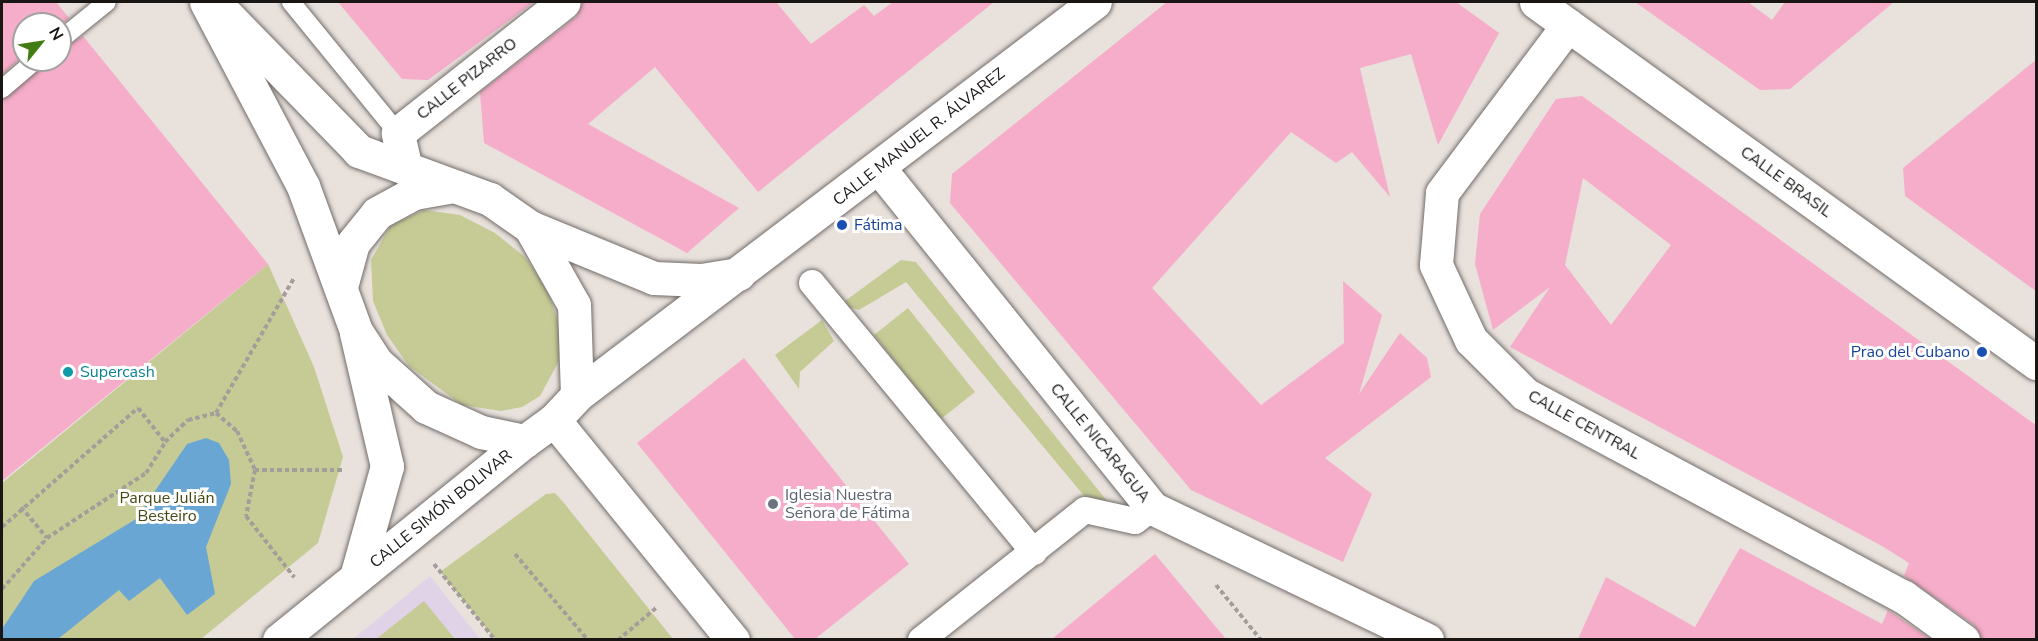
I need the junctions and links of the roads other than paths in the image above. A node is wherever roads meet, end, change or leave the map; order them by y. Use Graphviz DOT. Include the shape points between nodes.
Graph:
graph roads {
  1 [pos="107,2"];
  2 [pos="206,2"];
  3 [pos="214,2"];
  4 [pos="291,2"];
  5 [pos="564,2"];
  6 [pos="1095,2"];
  7 [pos="1536,2"];
  8 [pos="1568,25"];
  9 [pos="72,30"];
  10 [pos="21,72"];
  11 [pos="2,88"];
  12 [pos="398,133"];
  13 [pos="879,168"];
  14 [pos="406,169"];
  15 [pos="452,186"];
  16 [pos="530,227"];
  17 [pos="743,273"];
  18 [pos="342,283"];
  19 [pos="812,283"];
  20 [pos="356,331"];
  21 [pos="2037,363"];
  22 [pos="577,396"];
  23 [pos="554,420"];
  24 [pos="525,441"];
  25 [pos="1152,508"];
  26 [pos="1034,552"];
  27 [pos="356,577"];
  28 [pos="279,639"];
  29 [pos="733,639"];
  30 [pos="921,639"];
  31 [pos="1427,639"];
  32 [pos="1963,639"];
  1 -- 9 [label="lane"];
  2 -- 18 [label="street" via="303,186"];
  3 -- 14 [label="street" via="359,151"];
  4 -- 12 [label="lane"];
  5 -- 12 [label="street, CALLE PIZARRO"];
  6 -- 13 [label="street, CALLE MANUEL R. ÁLVAREZ"];
  7 -- 8 [label="street, CALLE BRASIL"];
  8 -- 21 [label="street, CALLE BRASIL"];
  8 -- 32 [label="street, CALLE CENTRAL" via="1442,194 1436,265 1471,339 1525,394 1904,597"];
  10 -- 11 [label="lane"];
  12 -- 14 [label="street"];
  13 -- 17 [label="street, CALLE MANUEL R. ÁLVAREZ"];
  13 -- 25 [label="street, CALLE NICARAGUA"];
  14 -- 15 [label="street"];
  15 -- 16 [label="street" via="490,199"];
  15 -- 18 [label="street" via="414,193 377,213 353,243"];
  16 -- 17 [label="street, CALLE MANUEL R. ÁLVAREZ" via="654,278 701,280"];
  16 -- 22 [label="street" via="574,305"];
  17 -- 22 [label="street, CALLE MANUEL R. ÁLVAREZ"];
  18 -- 20 [label="street"];
  19 -- 26 [label="street"];
  20 -- 24 [label="street" via="376,362 426,407 461,425"];
  20 -- 27 [label="street, CALLE SIMÓN BOLIVAR" via="387,466"];
  22 -- 23 [label="street, CALLE MANUEL R. ÁLVAREZ"];
  23 -- 24 [label="street, CALLE SIMÓN BOLIVAR"];
  23 -- 29 [label="street"];
  24 -- 27 [label="street, CALLE SIMÓN BOLIVAR"];
  25 -- 26 [label="street" via="1134,521 1084,510"];
  25 -- 31 [label="street, CALLE NICARAGUA"];
  26 -- 30 [label="street"];
  27 -- 28 [label="street, CALLE SIMÓN BOLIVAR"];
}
